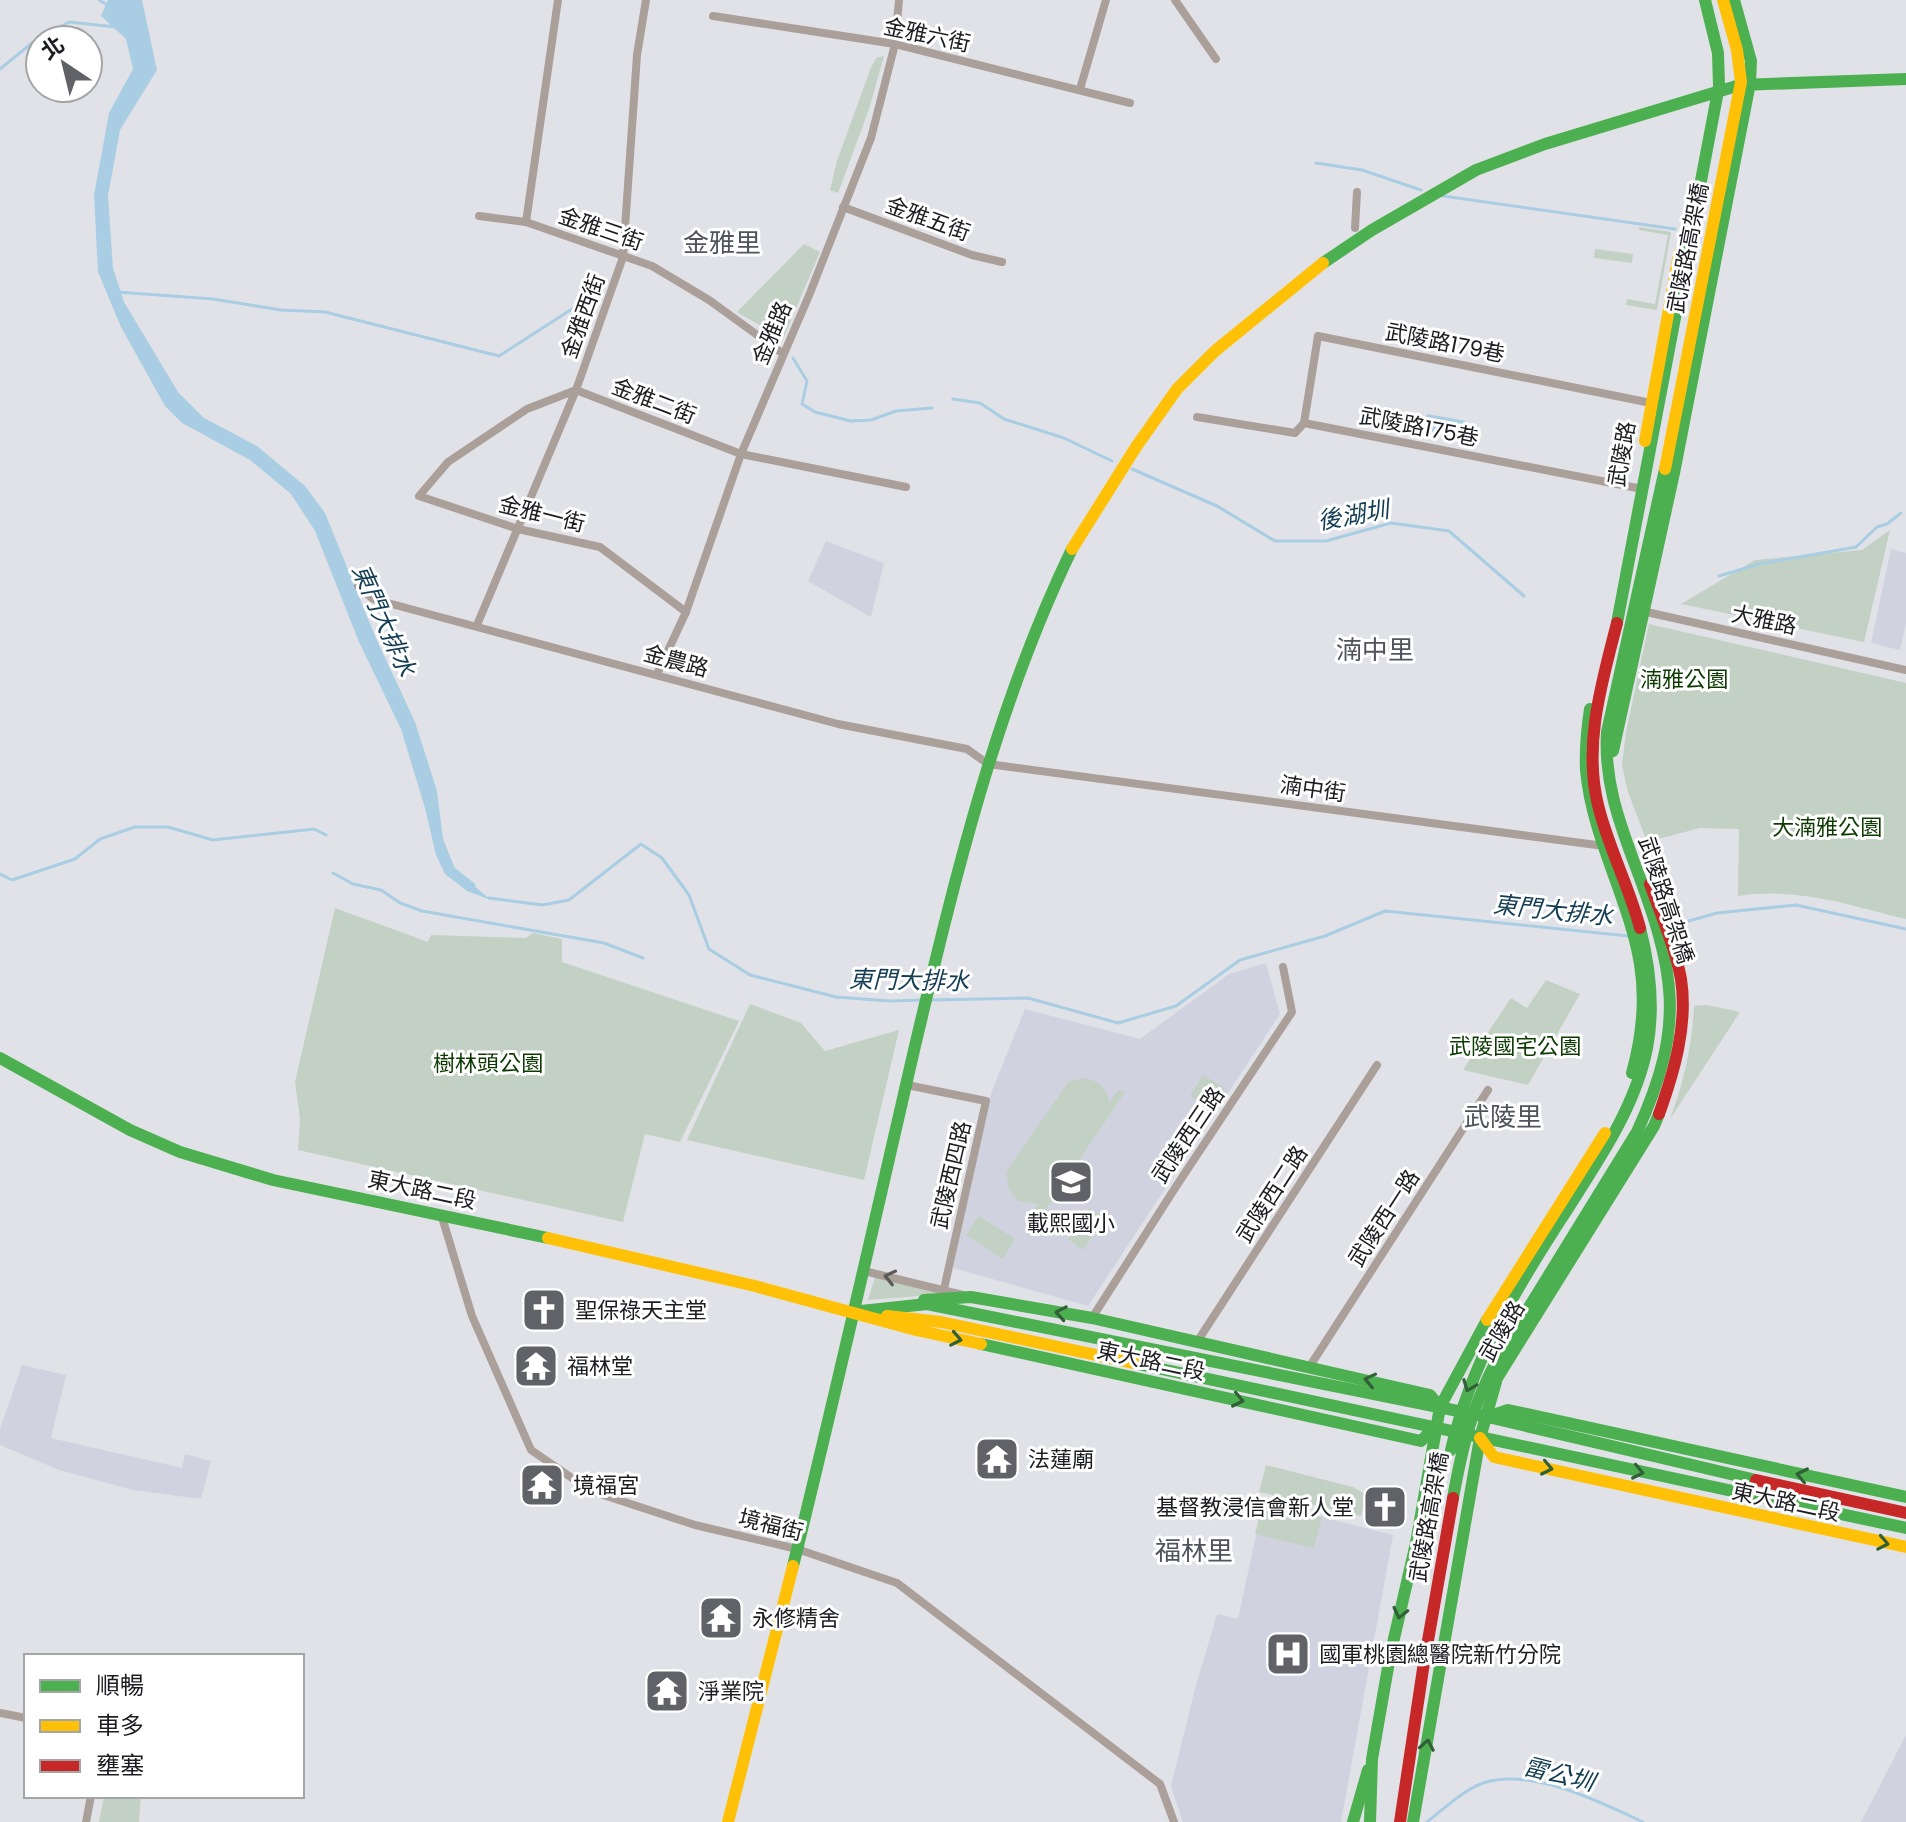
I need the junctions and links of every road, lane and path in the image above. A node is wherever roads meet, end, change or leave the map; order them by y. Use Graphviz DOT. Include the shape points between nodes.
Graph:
graph roads {
  1 [pos="558,0"];
  2 [pos="646,0"];
  3 [pos="899,0"];
  4 [pos="1106,0"];
  5 [pos="1175,0"];
  6 [pos="1698,0"];
  7 [pos="1708,0"];
  8 [pos="1721,0"];
  9 [pos="1734,0"];
  10 [pos="713,16"];
  11 [pos="895,44"];
  12 [pos="1216,59"];
  13 [pos="1730,62"];
  14 [pos="1906,79"];
  15 [pos="1750,83"];
  16 [pos="1080,89"];
  17 [pos="1710,94"];
  18 [pos="1130,103"];
  19 [pos="1357,192"];
  20 [pos="843,207"];
  21 [pos="479,216"];
  22 [pos="526,222"];
  23 [pos="1355,228"];
  24 [pos="623,257"];
  25 [pos="1002,262"];
  26 [pos="782,353"];
  27 [pos="576,390"];
  28 [pos="1651,403"];
  29 [pos="1197,417"];
  30 [pos="1304,423"];
  31 [pos="741,454"];
  32 [pos="906,487"];
  33 [pos="1637,488"];
  34 [pos="1644,528"];
  35 [pos="518,529"];
  36 [pos="1619,576"];
  37 [pos="1650,582"];
  38 [pos="358,586"];
  39 [pos="1615,602"];
  40 [pos="686,612"];
  41 [pos="1644,612"];
  42 [pos="477,625"];
  43 [pos="1906,670"];
  44 [pos="657,674"];
  45 [pos="988,764"];
  46 [pos="1611,824"];
  47 [pos="1633,841"];
  48 [pos="1619,845"];
  49 [pos="1603,846"];
  50 [pos="1283,967"];
  51 [pos="1640,976"];
  52 [pos="1678,976"];
  53 [pos="0,1058"];
  54 [pos="1377,1065"];
  55 [pos="907,1085"];
  56 [pos="1488,1090"];
  57 [pos="441,1214"];
  58 [pos="1569,1223"];
  59 [pos="1526,1258"];
  60 [pos="1563,1268"];
  61 [pos="864,1271"];
  62 [pos="944,1289"];
  63 [pos="971,1297"];
  64 [pos="854,1312"];
  65 [pos="1092,1318"];
  66 [pos="1197,1342"];
  67 [pos="1310,1366"];
  68 [pos="1440,1407"];
  69 [pos="1488,1417"];
  70 [pos="1436,1426"];
  71 [pos="1480,1438"];
  72 [pos="1906,1497"];
  73 [pos="1906,1513"];
  74 [pos="1906,1528"];
  75 [pos="1440,1545"];
  76 [pos="1906,1547"];
  77 [pos="797,1549"];
  78 [pos="0,1713"];
  79 [pos="24,1718"];
  80 [pos="1372,1759"];
  81 [pos="91,1798"];
  82 [pos="86,1822"];
  83 [pos="728,1822"];
  84 [pos="1174,1822"];
  85 [pos="1353,1822"];
  86 [pos="1370,1822"];
  87 [pos="1389,1822"];
  88 [pos="1400,1822"];
  89 [pos="1413,1822"];
  1 -- 22 [label="street, 金雅三街"];
  2 -- 24 [label="street, 金雅西街" via="637,55"];
  3 -- 11 [label="street, 金雅路"];
  4 -- 16 [label="street"];
  5 -- 12 [label="street"];
  6 -- 17 [label="main road, 武陵路" via="1713,70"];
  7 -- 13 [label="main road"];
  7 -- 46 [label="main road, 武陵路高架橋" via="1719,86 1625,589 1592,733 1592,780"];
  8 -- 13 [label="main road"];
  8 -- 46 [label="main road, 武陵路高架橋" via="1735,37 1741,82 1607,732"];
  9 -- 15 [label="main road" via="1751,61"];
  10 -- 11 [label="street, 金雅六街"];
  11 -- 16 [label="street, 金雅六街"];
  11 -- 20 [label="street, 金雅路" via="871,138"];
  13 -- 34 [label="main road" via="1729,90"];
  14 -- 15 [label="main road"];
  15 -- 17 [label="main road"];
  15 -- 37 [label="main road"];
  16 -- 18 [label="street, 金雅六街"];
  17 -- 28 [label="main road, 武陵路"];
  17 -- 45 [label="main road" via="1476,170 1307,274 1215,351 1177,389 1071,551"];
  19 -- 23 [label="street"];
  20 -- 25 [label="street, 金雅五街"];
  20 -- 26 [label="street, 金雅路"];
  21 -- 22 [label="street, 金雅三街"];
  22 -- 24 [label="street, 金雅三街"];
  24 -- 26 [label="street, 金雅三街" via="652,266 709,300"];
  24 -- 27 [label="street, 金雅西街"];
  26 -- 31 [label="street, 金雅路"];
  27 -- 31 [label="street, 金雅二街"];
  27 -- 35 [label="street, 金雅西街"];
  27 -- 35 [label="street, 金雅一街" via="527,409 448,462 419,496"];
  28 -- 30 [label="street, 武陵路179巷" via="1318,336"];
  28 -- 33 [label="main road, 武陵路"];
  29 -- 30 [label="street, 武陵路175巷" via="1295,433"];
  30 -- 33 [label="street, 武陵路175巷"];
  31 -- 32 [label="street, 金雅二街"];
  31 -- 40 [label="street, 金雅路"];
  33 -- 36 [label="main road, 武陵路"];
  34 -- 36 [label="main road"];
  34 -- 37 [label="main road"];
  35 -- 40 [label="street, 金雅一街" via="600,547"];
  35 -- 42 [label="street, 金雅西街"];
  36 -- 39 [label="main road, 武陵路"];
  37 -- 41 [label="main road"];
  38 -- 42 [label="street, 金農路" via="373,599"];
  39 -- 41 [label="street, 大雅路"];
  39 -- 49 [label="main road, 武陵路" via="1585,732 1586,784"];
  40 -- 44 [label="street, 金雅路"];
  41 -- 43 [label="street, 大雅路"];
  41 -- 47 [label="main road" via="1613,747 1618,799"];
  42 -- 44 [label="street, 金農路"];
  44 -- 45 [label="street, 金農路" via="838,724 967,749"];
  45 -- 49 [label="street, 湳中街"];
  45 -- 55 [label="main road"];
  46 -- 58 [label="main road" via="1656,948 1662,1016 1646,1092"];
  46 -- 75 [label="main road, 武陵路高架橋, one-way" via="1648,961 1647,1052 1625,1115 1479,1361 1456,1425"];
  46 -- 75 [label="main road, 武陵路高架橋" via="1650,904 1671,977 1668,1056 1637,1132 1482,1388 1463,1441"];
  47 -- 48 [label="street, 湳中街"];
  47 -- 52 [label="main road, 武陵路" via="1670,939"];
  48 -- 49 [label="street, 湳中街"];
  48 -- 52 [label="main road" via="1655,944"];
  49 -- 51 [label="main road, 武陵路" via="1637,948"];
  50 -- 65 [label="street, 武陵西三路" via="1292,1012"];
  51 -- 52 [label="street"];
  51 -- 59 [label="main road, 武陵路" via="1639,1042 1622,1102"];
  52 -- 60 [label="main road, 武陵路" via="1679,1048 1664,1102"];
  53 -- 57 [label="main road, 東大路二段" via="180,1152 273,1180"];
  54 -- 66 [label="street, 武陵西二路"];
  55 -- 61 [label="main road"];
  55 -- 62 [label="street, 武陵西四路" via="986,1101"];
  56 -- 67 [label="street, 武陵西一路"];
  57 -- 64 [label="main road, 東大路二段"];
  57 -- 77 [label="street, 境福街" via="472,1316 531,1450 591,1491 695,1525"];
  58 -- 59 [label="main road"];
  58 -- 60 [label="main road"];
  59 -- 68 [label="main road, 武陵路"];
  60 -- 69 [label="main road, 武陵路" via="1497,1378"];
  62 -- 61 [label="street, 東大路二段, one-way"];
  61 -- 64 [label="main road"];
  62 -- 63 [label="street, 東大路二段"];
  63 -- 64 [label="main road, 東大路二段"];
  65 -- 63 [label="main road, 東大路二段, one-way"];
  64 -- 68 [label="main road, 東大路二段" via="927,1304"];
  64 -- 70 [label="main road, 東大路二段, one-way" via="1421,1441"];
  64 -- 77 [label="main road"];
  65 -- 66 [label="main road, 東大路二段"];
  66 -- 67 [label="main road, 東大路二段"];
  68 -- 67 [label="main road, 東大路二段, one-way" via="1430,1395"];
  68 -- 69 [label="main road, 東大路二段"];
  68 -- 70 [label="main road, 武陵路"];
  69 -- 71 [label="main road, 武陵路"];
  72 -- 69 [label="main road, 東大路二段, one-way" via="1508,1410"];
  69 -- 73 [label="main road, 東大路二段"];
  70 -- 71 [label="main road, 東大路二段"];
  70 -- 80 [label="main road, 武陵路, one-way"];
  71 -- 74 [label="main road, 東大路二段, one-way"];
  71 -- 76 [label="main road, 東大路二段, one-way" via="1494,1457"];
  89 -- 71 [label="main road, 武陵路, one-way"];
  75 -- 87 [label="main road, 武陵路高架橋"];
  75 -- 88 [label="main road, 武陵路高架橋"];
  77 -- 83 [label="main road"];
  77 -- 84 [label="street, 境福街" via="897,1583 1160,1784"];
  78 -- 79 [label="street"];
  80 -- 85 [label="main road"];
  80 -- 86 [label="main road, 武陵路"];
  81 -- 82 [label="street"];
}
